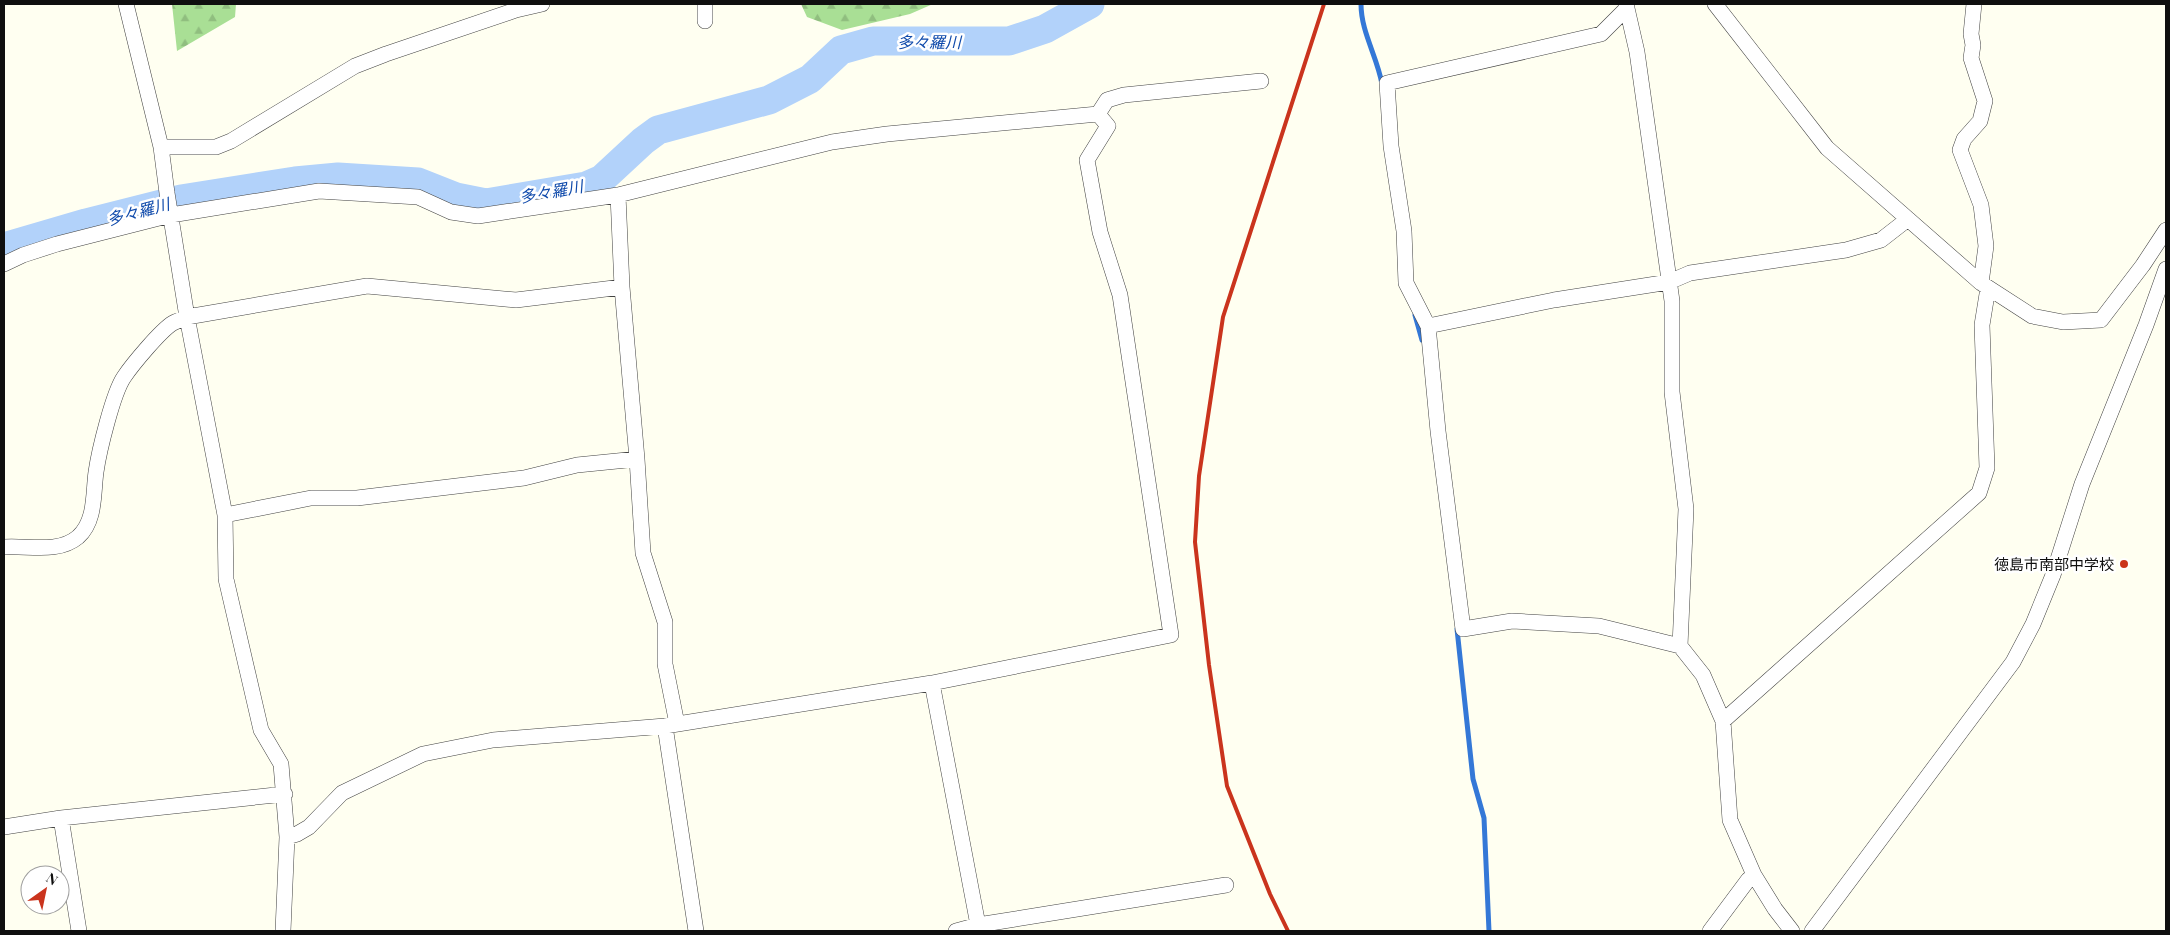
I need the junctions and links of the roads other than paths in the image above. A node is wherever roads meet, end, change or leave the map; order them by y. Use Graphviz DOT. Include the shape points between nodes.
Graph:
graph roads {
  1 [pos="126,4"];
  2 [pos="542,4"];
  3 [pos="705,4"];
  4 [pos="1715,4"];
  5 [pos="1974,4"];
  6 [pos="1627,6"];
  7 [pos="706,21"];
  8 [pos="1261,81"];
  9 [pos="1098,114"];
  10 [pos="161,146"];
  11 [pos="618,195"];
  12 [pos="171,213"];
  13 [pos="1908,218"];
  14 [pos="2166,230"];
  15 [pos="4,264"];
  16 [pos="2166,269"];
  17 [pos="1669,282"];
  18 [pos="1984,285"];
  19 [pos="622,287"];
  20 [pos="187,317"];
  21 [pos="1428,326"];
  22 [pos="637,459"];
  23 [pos="225,515"];
  24 [pos="4,547"];
  25 [pos="1680,646"];
  26 [pos="932,683"];
  27 [pos="1723,722"];
  28 [pos="671,725"];
  29 [pos="285,794"];
  30 [pos="61,818"];
  31 [pos="4,827"];
  32 [pos="287,837"];
  33 [pos="1754,875"];
  34 [pos="1226,885"];
  35 [pos="974,928"];
  36 [pos="79,931"];
  37 [pos="283,931"];
  38 [pos="696,931"];
  39 [pos="956,931"];
  40 [pos="1710,931"];
  41 [pos="1792,931"];
  42 [pos="1812,931"];
  1 -- 10 [label="street"];
  2 -- 10 [label="street" via="355,66 216,147"];
  3 -- 7 [label="street"];
  4 -- 13 [label="street" via="1827,148"];
  5 -- 18 [label="street" via="1971,58 1985,102 1980,121 1964,139 1960,150 1981,205 1986,246"];
  6 -- 17 [label="street" via="1637,52"];
  6 -- 21 [label="street" via="1601,34 1387,83 1391,146 1404,231 1406,283"];
  8 -- 9 [label="street" via="1124,95 1107,100"];
  9 -- 11 [label="street" via="832,142"];
  9 -- 26 [label="street" via="1108,126 1087,160 1100,232 1120,296 1172,636"];
  10 -- 12 [label="street"];
  11 -- 12 [label="street" via="478,216 451,212 418,197 318,191"];
  11 -- 19 [label="street"];
  12 -- 15 [label="street" via="57,244"];
  12 -- 20 [label="street"];
  13 -- 17 [label="street" via="1881,240 1846,250 1690,273"];
  13 -- 18 [label="street"];
  14 -- 18 [label="street" via="2101,320 2063,322 2032,316"];
  16 -- 42 [label="street" via="2082,484 2052,575 2013,662"];
  17 -- 21 [label="street" via="1554,300"];
  17 -- 25 [label="street" via="1672,392 1686,509"];
  18 -- 27 [label="street" via="1982,325 1988,468 1979,492"];
  19 -- 20 [label="street" via="516,300 367,286"];
  19 -- 22 [label="street"];
  20 -- 23 [label="street"];
  20 -- 24 [label="street" via="172,323 124,377 116,394 96,470 93,507 78,536 63,545"];
  21 -- 25 [label="street" via="1441,460 1463,628 1512,621 1599,626"];
  22 -- 23 [label="street" via="577,465 524,478 357,498 311,498"];
  22 -- 28 [label="street" via="643,553 664,622"];
  23 -- 29 [label="street" via="226,579 261,730 282,764"];
  25 -- 27 [label="street" via="1703,675"];
  26 -- 28 [label="street"];
  26 -- 35 [label="street"];
  27 -- 33 [label="street" via="1730,820"];
  28 -- 32 [label="street" via="493,740 423,754 342,794 310,827"];
  28 -- 38 [label="street"];
  29 -- 30 [label="street"];
  29 -- 32 [label="street"];
  30 -- 31 [label="street"];
  30 -- 36 [label="street"];
  32 -- 37 [label="street"];
  33 -- 40 [label="street"];
  33 -- 41 [label="street" via="1774,909"];
  34 -- 35 [label="street"];
  35 -- 39 [label="street"];
}
